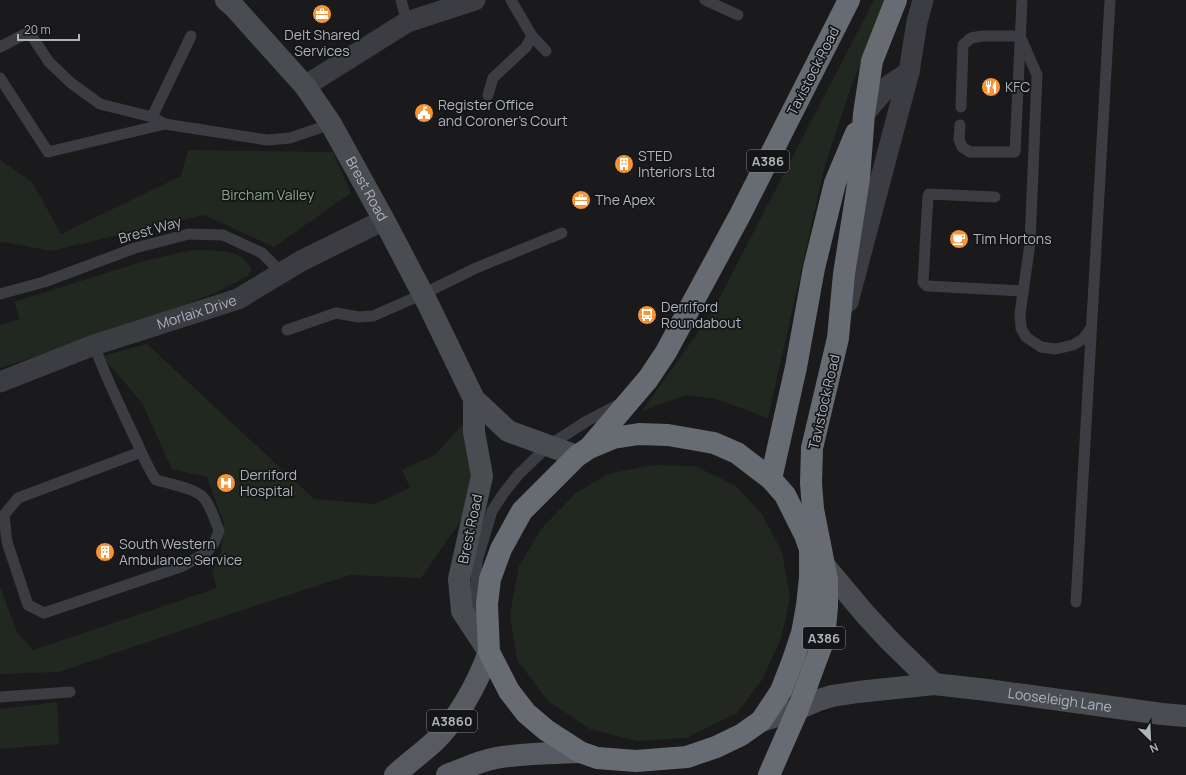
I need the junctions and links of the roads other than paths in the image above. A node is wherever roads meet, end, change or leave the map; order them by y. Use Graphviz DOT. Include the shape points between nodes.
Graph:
graph roads {
  1 [pos="226,0"];
  2 [pos="401,0"];
  3 [pos="475,0"];
  4 [pos="511,0"];
  5 [pos="705,0"];
  6 [pos="849,0"];
  7 [pos="896,0"];
  8 [pos="923,0"];
  9 [pos="1022,0"];
  10 [pos="1110,0"];
  11 [pos="738,16"];
  12 [pos="407,22"];
  13 [pos="191,36"];
  14 [pos="532,36"];
  15 [pos="1020,36"];
  16 [pos="0,46"];
  17 [pos="546,51"];
  18 [pos="909,72"];
  19 [pos="0,78"];
  20 [pos="305,86"];
  21 [pos="488,95"];
  22 [pos="961,107"];
  23 [pos="864,114"];
  24 [pos="152,117"];
  25 [pos="165,124"];
  26 [pos="331,124"];
  27 [pos="960,124"];
  28 [pos="996,196"];
  29 [pos="384,220"];
  30 [pos="562,232"];
  31 [pos="282,272"];
  32 [pos="1024,289"];
  33 [pos="0,294"];
  34 [pos="423,294"];
  35 [pos="1091,328"];
  36 [pos="287,330"];
  37 [pos="838,338"];
  38 [pos="94,345"];
  39 [pos="0,382"];
  40 [pos="474,399"];
  41 [pos="630,399"];
  42 [pos="548,446"];
  43 [pos="142,452"];
  44 [pos="583,452"];
  45 [pos="771,479"];
  46 [pos="817,556"];
  47 [pos="1076,602"];
  48 [pos="489,652"];
  49 [pos="934,684"];
  50 [pos="70,692"];
  51 [pos="0,697"];
  52 [pos="798,709"];
  53 [pos="1186,716"];
  54 [pos="760,721"];
  55 [pos="588,755"];
  56 [pos="395,775"];
  57 [pos="447,775"];
  58 [pos="617,775"];
  59 [pos="769,775"];
  1 -- 20 [label="street, Brest Road"];
  2 -- 12 [label="lane"];
  3 -- 12 [label="street"];
  4 -- 14 [label="lane"];
  5 -- 11 [label="lane"];
  6 -- 41 [label="highway, Tavistock Road / A386" via="740,215 666,352 648,379"];
  7 -- 23 [label="highway, Tavistock Road / A386" via="872,61"];
  8 -- 18 [label="street"];
  9 -- 15 [label="lane"];
  10 -- 35 [label="lane"];
  12 -- 20 [label="street"];
  13 -- 24 [label="lane"];
  14 -- 17 [label="lane"];
  14 -- 21 [label="lane" via="526,47 492,78"];
  15 -- 22 [label="lane" via="982,36 971,38 963,45"];
  15 -- 27 [label="lane" via="1015,152 970,152 962,147 959,139"];
  15 -- 32 [label="lane" via="1037,75 1030,243"];
  16 -- 24 [label="lane" via="29,32 48,62 100,104"];
  18 -- 23 [label="street, Tavistock Road" via="888,86"];
  18 -- 37 [label="street"];
  19 -- 25 [label="lane" via="48,152"];
  20 -- 26 [label="street, Brest Road"];
  23 -- 37 [label="highway, Tavistock Road / A386" via="859,178 845,267"];
  23 -- 45 [label="highway, Tavistock Road / A386" via="835,183 814,268"];
  24 -- 25 [label="lane"];
  25 -- 26 [label="lane" via="267,140 290,138"];
  26 -- 29 [label="street, Brest Road"];
  28 -- 32 [label="lane" via="929,194 923,282 927,286"];
  29 -- 31 [label="street, Morlaix Drive" via="301,260"];
  29 -- 34 [label="street, Brest Road"];
  30 -- 34 [label="lane" via="476,268"];
  31 -- 33 [label="lane, Brest Way" via="262,253 223,236 189,234 135,248 44,282"];
  31 -- 38 [label="street, Morlaix Drive" via="238,299"];
  32 -- 35 [label="lane" via="1020,314 1021,328 1026,337 1041,347 1056,349 1073,345 1083,339"];
  34 -- 36 [label="lane" via="373,316 359,317 336,312"];
  34 -- 40 [label="street, Brest Road"];
  35 -- 47 [label="lane"];
  37 -- 46 [label="highway, Tavistock Road / A386" via="812,448 811,484"];
  38 -- 39 [label="street, Morlaix Drive"];
  38 -- 43 [label="lane" via="104,374"];
  40 -- 42 [label="street, Brest Road" via="508,431"];
  40 -- 48 [label="street, Brest Road" via="474,432 482,476 459,579 462,611"];
  41 -- 42 [label="lane" via="587,421"];
  41 -- 44 [label="highway, Tavistock Road / A386"];
  42 -- 44 [label="street, Brest Road"];
  42 -- 48 [label="lane" via="518,475 492,511 477,561 475,610"];
  43 -- 43 [label="lane" via="156,480 202,496 219,531 214,543 206,553 183,566 148,579 44,613 28,605 7,542 4,515 18,498"];
  44 -- 45 [label="highway" via="613,438 639,434 668,435 714,443 737,453"];
  44 -- 48 [label="highway" via="522,511 501,549 490,578 487,598"];
  45 -- 46 [label="highway" via="785,495"];
  46 -- 49 [label="street" via="885,636"];
  46 -- 52 [label="highway, Tavistock Road / A386" via="827,580 824,639"];
  46 -- 54 [label="highway" via="810,578 802,633 781,691"];
  48 -- 55 [label="highway" via="509,691 526,713 546,730"];
  48 -- 56 [label="main road, A3860" via="481,674 446,729"];
  49 -- 52 [label="street, Looseleigh Lane" via="832,696"];
  49 -- 53 [label="street, Looseleigh Lane"];
  50 -- 51 [label="lane"];
  52 -- 54 [label="street, Looseleigh Lane"];
  52 -- 59 [label="highway, Tavistock Road / A386"];
  54 -- 55 [label="highway" via="741,735 687,757 636,761"];
  55 -- 57 [label="main road" via="520,755 496,758"];
  55 -- 58 [label="highway"];
}
